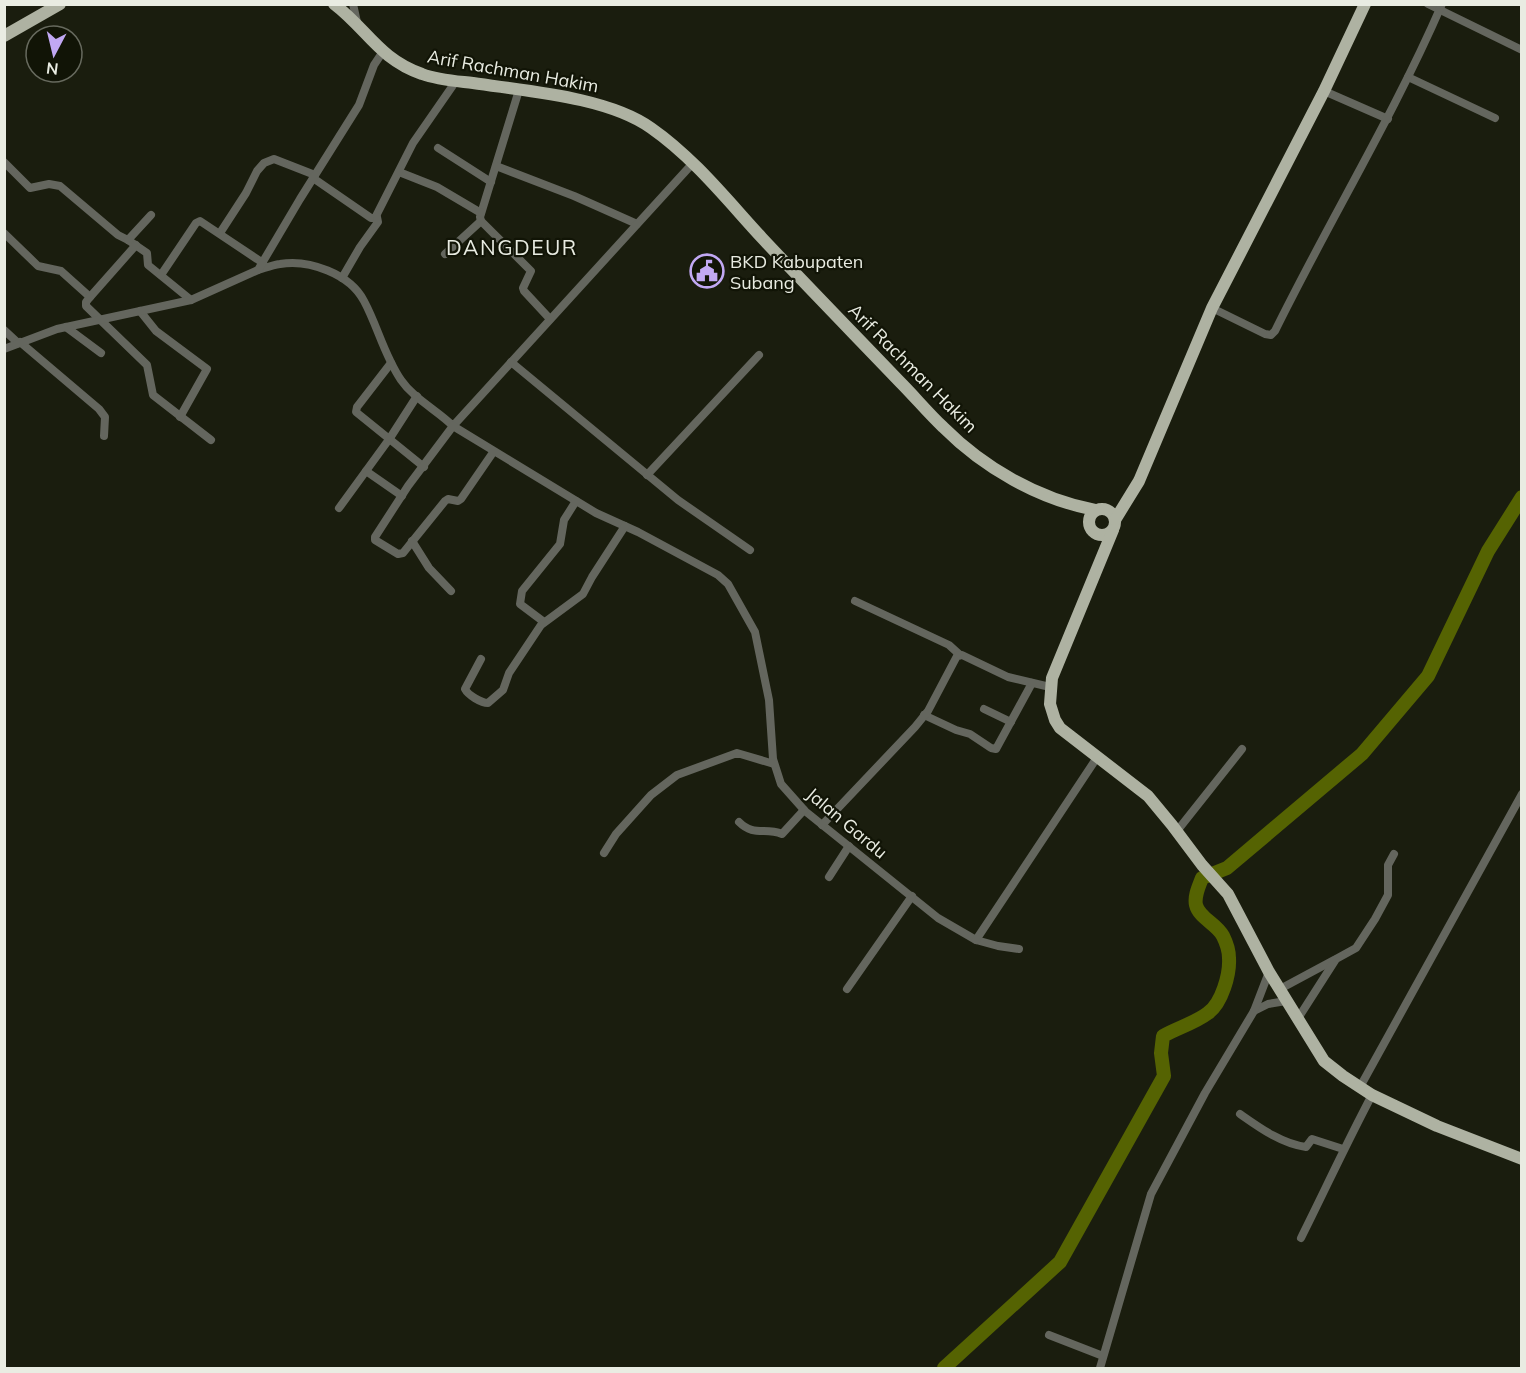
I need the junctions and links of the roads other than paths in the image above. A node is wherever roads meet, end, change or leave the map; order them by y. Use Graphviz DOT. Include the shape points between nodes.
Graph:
graph roads {
  1 [pos="60,4"];
  2 [pos="334,4"];
  3 [pos="353,4"];
  4 [pos="1365,4"];
  5 [pos="1428,4"];
  6 [pos="1441,7"];
  7 [pos="358,27"];
  8 [pos="4,36"];
  9 [pos="1521,50"];
  10 [pos="382,53"];
  11 [pos="1408,77"];
  12 [pos="456,81"];
  13 [pos="519,90"];
  14 [pos="1324,91"];
  15 [pos="1495,118"];
  16 [pos="1388,119"];
  17 [pos="438,148"];
  18 [pos="693,163"];
  19 [pos="6,165"];
  20 [pos="496,166"];
  21 [pos="399,172"];
  22 [pos="314,176"];
  23 [pos="491,182"];
  24 [pos="151,215"];
  25 [pos="377,217"];
  26 [pos="481,217"];
  27 [pos="637,224"];
  28 [pos="4,233"];
  29 [pos="220,233"];
  30 [pos="128,240"];
  31 [pos="136,246"];
  32 [pos="445,254"];
  33 [pos="262,267"];
  34 [pos="161,275"];
  35 [pos="342,278"];
  36 [pos="90,297"];
  37 [pos="191,300"];
  38 [pos="1212,308"];
  39 [pos="140,310"];
  40 [pos="550,319"];
  41 [pos="99,320"];
  42 [pos="66,327"];
  43 [pos="4,330"];
  44 [pos="19,342"];
  45 [pos="4,349"];
  46 [pos="101,353"];
  47 [pos="759,355"];
  48 [pos="511,362"];
  49 [pos="391,363"];
  50 [pos="417,396"];
  51 [pos="180,417"];
  52 [pos="457,422"];
  53 [pos="104,436"];
  54 [pos="390,438"];
  55 [pos="211,440"];
  56 [pos="494,451"];
  57 [pos="424,466"];
  58 [pos="366,471"];
  59 [pos="647,475"];
  60 [pos="402,496"];
  61 [pos="1130,496"];
  62 [pos="576,501"];
  63 [pos="1071,505"];
  64 [pos="339,508"];
  65 [pos="1099,509"];
  66 [pos="1089,522"];
  67 [pos="625,526"];
  68 [pos="1110,529"];
  69 [pos="412,541"];
  70 [pos="750,550"];
  71 [pos="451,591"];
  72 [pos="855,601"];
  73 [pos="544,622"];
  74 [pos="960,655"];
  75 [pos="481,659"];
  76 [pos="1032,683"];
  77 [pos="1050,687"];
  78 [pos="984,709"];
  79 [pos="924,715"];
  80 [pos="1011,722"];
  81 [pos="1242,749"];
  82 [pos="1098,756"];
  83 [pos="774,764"];
  84 [pos="1521,794"];
  85 [pos="804,810"];
  86 [pos="739,822"];
  87 [pos="822,825"];
  88 [pos="1177,831"];
  89 [pos="849,846"];
  90 [pos="604,853"];
  91 [pos="1394,854"];
  92 [pos="829,877"];
  93 [pos="912,896"];
  94 [pos="976,939"];
  95 [pos="1019,949"];
  96 [pos="1336,959"];
  97 [pos="1269,972"];
  98 [pos="847,989"];
  99 [pos="1280,989"];
  100 [pos="1286,1001"];
  101 [pos="1254,1011"];
  102 [pos="1297,1020"];
  103 [pos="1360,1087"];
  104 [pos="1372,1095"];
  105 [pos="1240,1114"];
  106 [pos="1343,1149"];
  107 [pos="1521,1159"];
  108 [pos="1301,1238"];
  109 [pos="1048,1335"];
  110 [pos="1103,1356"];
  111 [pos="1100,1368"];
  1 -- 8 [label="main road"];
  2 -- 7 [label="main road, Arif Rachman Hakim"];
  3 -- 7 [label="street"];
  4 -- 14 [label="main road"];
  5 -- 6 [label="street"];
  6 -- 9 [label="street"];
  6 -- 11 [label="street"];
  7 -- 10 [label="main road, Arif Rachman Hakim"];
  10 -- 12 [label="main road, Arif Rachman Hakim" via="424,75"];
  10 -- 22 [label="street" via="359,105"];
  11 -- 15 [label="street"];
  11 -- 16 [label="street"];
  12 -- 13 [label="main road, Arif Rachman Hakim"];
  12 -- 21 [label="street" via="415,139"];
  13 -- 18 [label="main road, Arif Rachman Hakim" via="626,113"];
  13 -- 20 [label="street"];
  14 -- 16 [label="street"];
  14 -- 38 [label="main road"];
  16 -- 38 [label="street" via="1311,256 1275,331 1264,334"];
  17 -- 23 [label="street"];
  18 -- 27 [label="street"];
  18 -- 63 [label="main road, Arif Rachman Hakim" via="943,428 998,470"];
  19 -- 30 [label="street" via="30,188 49,183 60,186"];
  20 -- 23 [label="street"];
  20 -- 27 [label="street"];
  21 -- 25 [label="street"];
  21 -- 26 [label="street" via="437,187"];
  22 -- 25 [label="street" via="371,218"];
  22 -- 29 [label="street" via="274,159 264,163"];
  22 -- 33 [label="street"];
  23 -- 26 [label="street"];
  24 -- 30 [label="street"];
  25 -- 35 [label="street" via="378,222"];
  26 -- 32 [label="street"];
  26 -- 40 [label="street" via="531,271 524,291"];
  27 -- 40 [label="street"];
  28 -- 36 [label="street" via="38,266 61,271"];
  29 -- 33 [label="street"];
  29 -- 34 [label="street" via="203,222 196,223"];
  30 -- 31 [label="street"];
  31 -- 34 [label="street" via="147,254 148,265"];
  31 -- 36 [label="street"];
  33 -- 35 [label="street" via="292,263 314,266"];
  33 -- 37 [label="street"];
  34 -- 37 [label="street"];
  35 -- 49 [label="street, Jalan Gardu" via="364,300"];
  36 -- 41 [label="street" via="87,306"];
  37 -- 39 [label="street"];
  38 -- 61 [label="main road"];
  39 -- 41 [label="street"];
  39 -- 51 [label="street" via="156,331 207,369"];
  40 -- 48 [label="street"];
  41 -- 42 [label="street"];
  41 -- 51 [label="street" via="147,365 153,396"];
  42 -- 44 [label="street"];
  42 -- 46 [label="street"];
  43 -- 44 [label="street"];
  44 -- 45 [label="street"];
  44 -- 53 [label="street" via="102,412"];
  47 -- 59 [label="street"];
  48 -- 52 [label="street"];
  48 -- 59 [label="street"];
  49 -- 50 [label="street, Jalan Gardu" via="402,382"];
  49 -- 54 [label="street" via="356,409"];
  50 -- 52 [label="street, Jalan Gardu"];
  50 -- 54 [label="street"];
  51 -- 55 [label="street"];
  52 -- 56 [label="street, Jalan Gardu"];
  52 -- 57 [label="street"];
  54 -- 57 [label="street"];
  54 -- 58 [label="street"];
  56 -- 62 [label="street, Jalan Gardu"];
  56 -- 69 [label="street" via="461,499 445,501"];
  57 -- 60 [label="street"];
  58 -- 60 [label="street"];
  58 -- 64 [label="street"];
  59 -- 70 [label="street"];
  60 -- 69 [label="street" via="375,539 400,555"];
  61 -- 65 [label="main road"];
  61 -- 68 [label="main road"];
  62 -- 67 [label="street, Jalan Gardu"];
  62 -- 73 [label="street" via="564,520 560,544 520,595 520,604"];
  63 -- 65 [label="main road, Arif Rachman Hakim"];
  63 -- 66 [label="main road"];
  65 -- 66 [label="main road" via="1092,513"];
  65 -- 68 [label="main road" via="1111,512"];
  66 -- 68 [label="main road" via="1092,531"];
  67 -- 73 [label="street" via="583,594"];
  67 -- 83 [label="street, Jalan Gardu" via="723,579 752,624 769,700"];
  68 -- 77 [label="main road"];
  69 -- 71 [label="street" via="429,568"];
  72 -- 74 [label="street" via="949,645"];
  73 -- 75 [label="street" via="509,673 503,690 488,704 465,689"];
  74 -- 76 [label="street" via="1008,677"];
  74 -- 79 [label="street"];
  76 -- 77 [label="street"];
  76 -- 80 [label="street"];
  77 -- 82 [label="main road" via="1050,704 1060,728"];
  78 -- 80 [label="street"];
  79 -- 80 [label="street" via="970,734 994,749"];
  79 -- 87 [label="street"];
  81 -- 88 [label="street"];
  82 -- 88 [label="main road" via="1148,796"];
  82 -- 94 [label="street"];
  83 -- 85 [label="street, Jalan Gardu" via="781,784"];
  83 -- 90 [label="street" via="737,753 677,775 651,795"];
  84 -- 103 [label="street"];
  85 -- 86 [label="street" via="782,834 770,830 757,832"];
  85 -- 87 [label="street, Jalan Gardu"];
  87 -- 89 [label="street, Jalan Gardu"];
  88 -- 97 [label="main road" via="1228,894"];
  89 -- 92 [label="street"];
  89 -- 93 [label="street, Jalan Gardu"];
  91 -- 96 [label="street" via="1388,865 1389,893 1383,905 1356,948"];
  93 -- 94 [label="street, Jalan Gardu" via="938,918"];
  93 -- 98 [label="street"];
  94 -- 95 [label="street, Jalan Gardu"];
  96 -- 99 [label="street"];
  96 -- 102 [label="street"];
  97 -- 99 [label="main road"];
  97 -- 101 [label="street"];
  99 -- 100 [label="main road"];
  100 -- 101 [label="street"];
  100 -- 102 [label="main road"];
  101 -- 110 [label="street" via="1156,1184"];
  102 -- 103 [label="main road" via="1324,1060"];
  103 -- 104 [label="main road"];
  104 -- 106 [label="street"];
  104 -- 107 [label="main road"];
  105 -- 106 [label="street" via="1294,1144 1305,1147 1312,1138"];
  106 -- 108 [label="street"];
  109 -- 110 [label="street"];
  110 -- 111 [label="street"];
}
